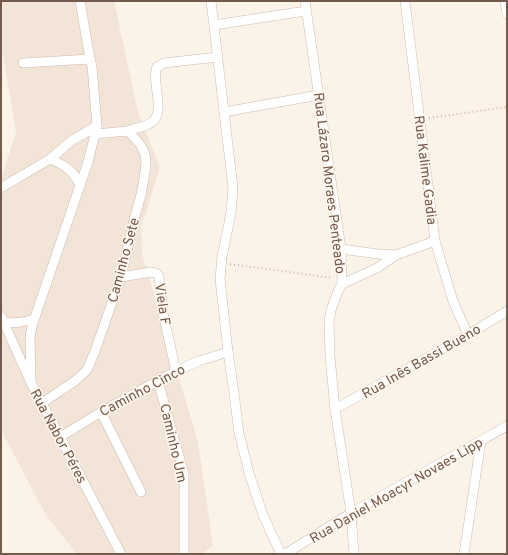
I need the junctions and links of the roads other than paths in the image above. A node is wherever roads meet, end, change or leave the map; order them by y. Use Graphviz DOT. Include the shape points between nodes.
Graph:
graph roads {
  1 [pos="80,1"];
  2 [pos="211,1"];
  3 [pos="305,1"];
  4 [pos="405,1"];
  5 [pos="505,1"];
  6 [pos="306,11"];
  7 [pos="507,14"];
  8 [pos="214,25"];
  9 [pos="218,57"];
  10 [pos="90,59"];
  11 [pos="23,63"];
  12 [pos="319,95"];
  13 [pos="224,112"];
  14 [pos="96,130"];
  15 [pos="128,130"];
  16 [pos="50,159"];
  17 [pos="80,185"];
  18 [pos="1,188"];
  19 [pos="435,241"];
  20 [pos="341,249"];
  21 [pos="396,255"];
  22 [pos="121,277"];
  23 [pos="342,282"];
  24 [pos="507,311"];
  25 [pos="2,319"];
  26 [pos="34,319"];
  27 [pos="468,335"];
  28 [pos="228,352"];
  29 [pos="176,371"];
  30 [pos="158,381"];
  31 [pos="31,383"];
  32 [pos="42,403"];
  33 [pos="335,409"];
  34 [pos="101,412"];
  35 [pos="507,426"];
  36 [pos="60,437"];
  37 [pos="481,442"];
  38 [pos="141,492"];
  39 [pos="351,513"];
  40 [pos="120,554"];
  41 [pos="184,554"];
  42 [pos="281,554"];
  43 [pos="285,554"];
  44 [pos="354,554"];
  45 [pos="464,554"];
  1 -- 10 [label="street"];
  2 -- 8 [label="street"];
  3 -- 6 [label="street, Rua Lázaro Moraes Penteado"];
  4 -- 19 [label="street, Rua Kalime Gadia"];
  5 -- 7 [label="street"];
  6 -- 8 [label="street"];
  6 -- 12 [label="street, Rua Lázaro Moraes Penteado"];
  8 -- 9 [label="street"];
  9 -- 13 [label="street"];
  9 -- 15 [label="street" via="157,66 156,119 151,124"];
  10 -- 11 [label="street"];
  10 -- 14 [label="street"];
  12 -- 13 [label="street"];
  12 -- 20 [label="street, Rua Lázaro Moraes Penteado"];
  13 -- 28 [label="street" via="233,188 220,279"];
  14 -- 15 [label="street"];
  14 -- 16 [label="street" via="71,141"];
  14 -- 17 [label="street"];
  15 -- 22 [label="street, Caminho Sete" via="140,144 146,162 141,195"];
  16 -- 17 [label="street" via="64,165 75,175"];
  16 -- 18 [label="street"];
  17 -- 26 [label="street"];
  19 -- 21 [label="street"];
  19 -- 27 [label="street, Rua Kalime Gadia"];
  20 -- 21 [label="street"];
  20 -- 23 [label="street, Rua Lázaro Moraes Penteado"];
  21 -- 23 [label="street" via="377,268"];
  22 -- 29 [label="street, Viela F" via="151,272 159,276 163,313"];
  22 -- 32 [label="street, Caminho Sete" via="87,370"];
  23 -- 33 [label="street, Rua Lázaro Moraes Penteado" via="331,310 329,323"];
  24 -- 27 [label="street, Rua Inês Bassi Bueno"];
  25 -- 26 [label="street" via="19,323"];
  25 -- 31 [label="street, Rua Nabor Péres"];
  26 -- 31 [label="street" via="30,337"];
  27 -- 33 [label="street, Rua Inês Bassi Bueno"];
  28 -- 29 [label="street, Caminho Cinco"];
  28 -- 42 [label="street" via="239,433 249,473 263,515"];
  29 -- 30 [label="street, Caminho Cinco"];
  30 -- 34 [label="street, Caminho Cinco"];
  30 -- 41 [label="street, Caminho Um" via="184,474"];
  31 -- 32 [label="street, Rua Nabor Péres"];
  32 -- 36 [label="street, Rua Nabor Péres"];
  33 -- 39 [label="street, Rua Lázaro Moraes Penteado"];
  34 -- 36 [label="street, Caminho Cinco"];
  34 -- 38 [label="street"];
  35 -- 37 [label="street, Rua Daniel Moacyr Novaes Lipp"];
  36 -- 40 [label="street, Rua Nabor Péres"];
  37 -- 39 [label="street, Rua Daniel Moacyr Novaes Lipp"];
  37 -- 45 [label="street"];
  39 -- 43 [label="street, Rua Daniel Moacyr Novaes Lipp"];
  39 -- 44 [label="street, Rua Lázaro Moraes Penteado"];
}
